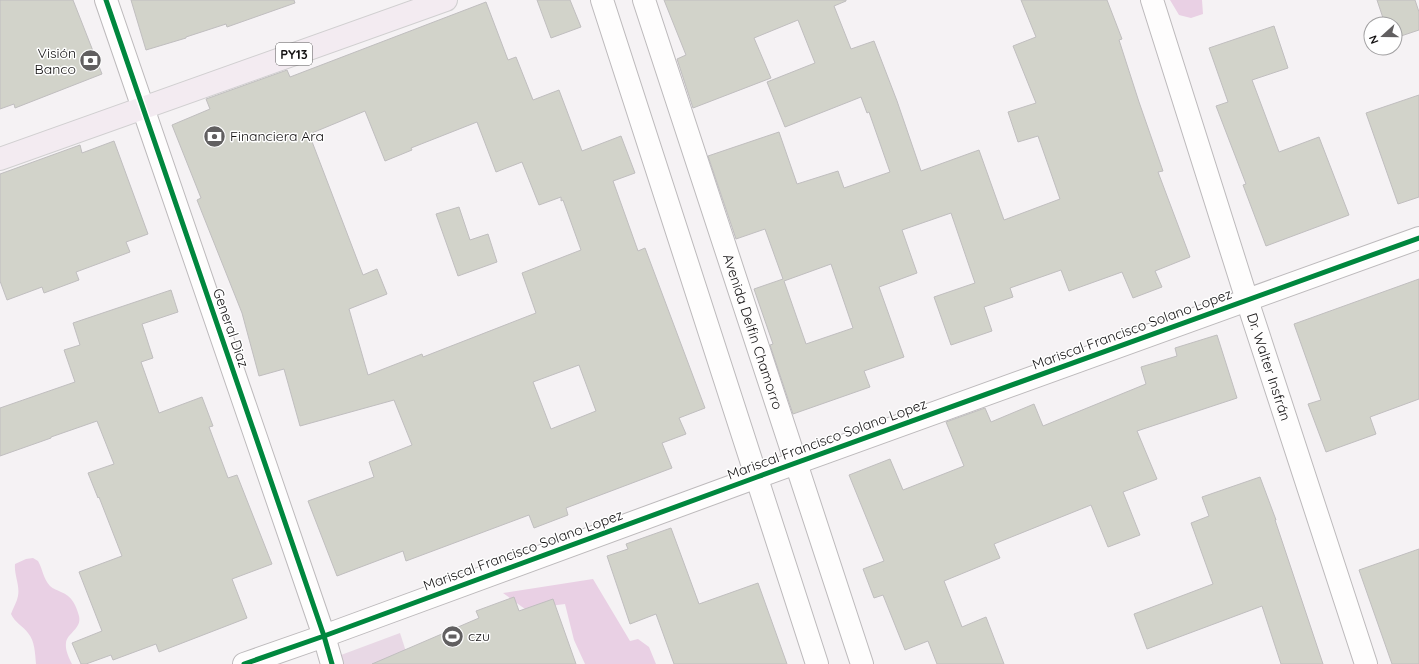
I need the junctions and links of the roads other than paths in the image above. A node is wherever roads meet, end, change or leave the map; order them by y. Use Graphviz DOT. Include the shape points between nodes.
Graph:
graph roads {
  1 [pos="106,0"];
  2 [pos="446,0"];
  3 [pos="602,0"];
  4 [pos="644,0"];
  5 [pos="1152,0"];
  6 [pos="142,107"];
  7 [pos="0,159"];
  8 [pos="1419,238"];
  9 [pos="1247,300"];
  10 [pos="796,463"];
  11 [pos="757,477"];
  12 [pos="324,636"];
  13 [pos="244,664"];
  14 [pos="332,664"];
  15 [pos="818,664"];
  16 [pos="862,664"];
  17 [pos="1366,664"];
  1 -- 6 [label="street, General Diaz"];
  2 -- 6 [label="highway, PY13"];
  3 -- 11 [label="street"];
  4 -- 10 [label="street, Avenida Delfin Chamorro"];
  5 -- 9 [label="street, Dr. Walter Insfrán"];
  6 -- 7 [label="highway, PY13"];
  6 -- 12 [label="street, General Diaz"];
  8 -- 9 [label="street, Mariscal Francisco Solano Lopez"];
  9 -- 10 [label="street, Mariscal Francisco Solano Lopez"];
  9 -- 17 [label="street, Dr. Walter Insfrán"];
  10 -- 11 [label="street, Mariscal Francisco Solano Lopez"];
  10 -- 16 [label="street, Avenida Delfin Chamorro"];
  11 -- 12 [label="street, Mariscal Francisco Solano Lopez"];
  11 -- 15 [label="street"];
  12 -- 13 [label="street, Mariscal Francisco Solano Lopez"];
  12 -- 14 [label="street, General Diaz"];
}
